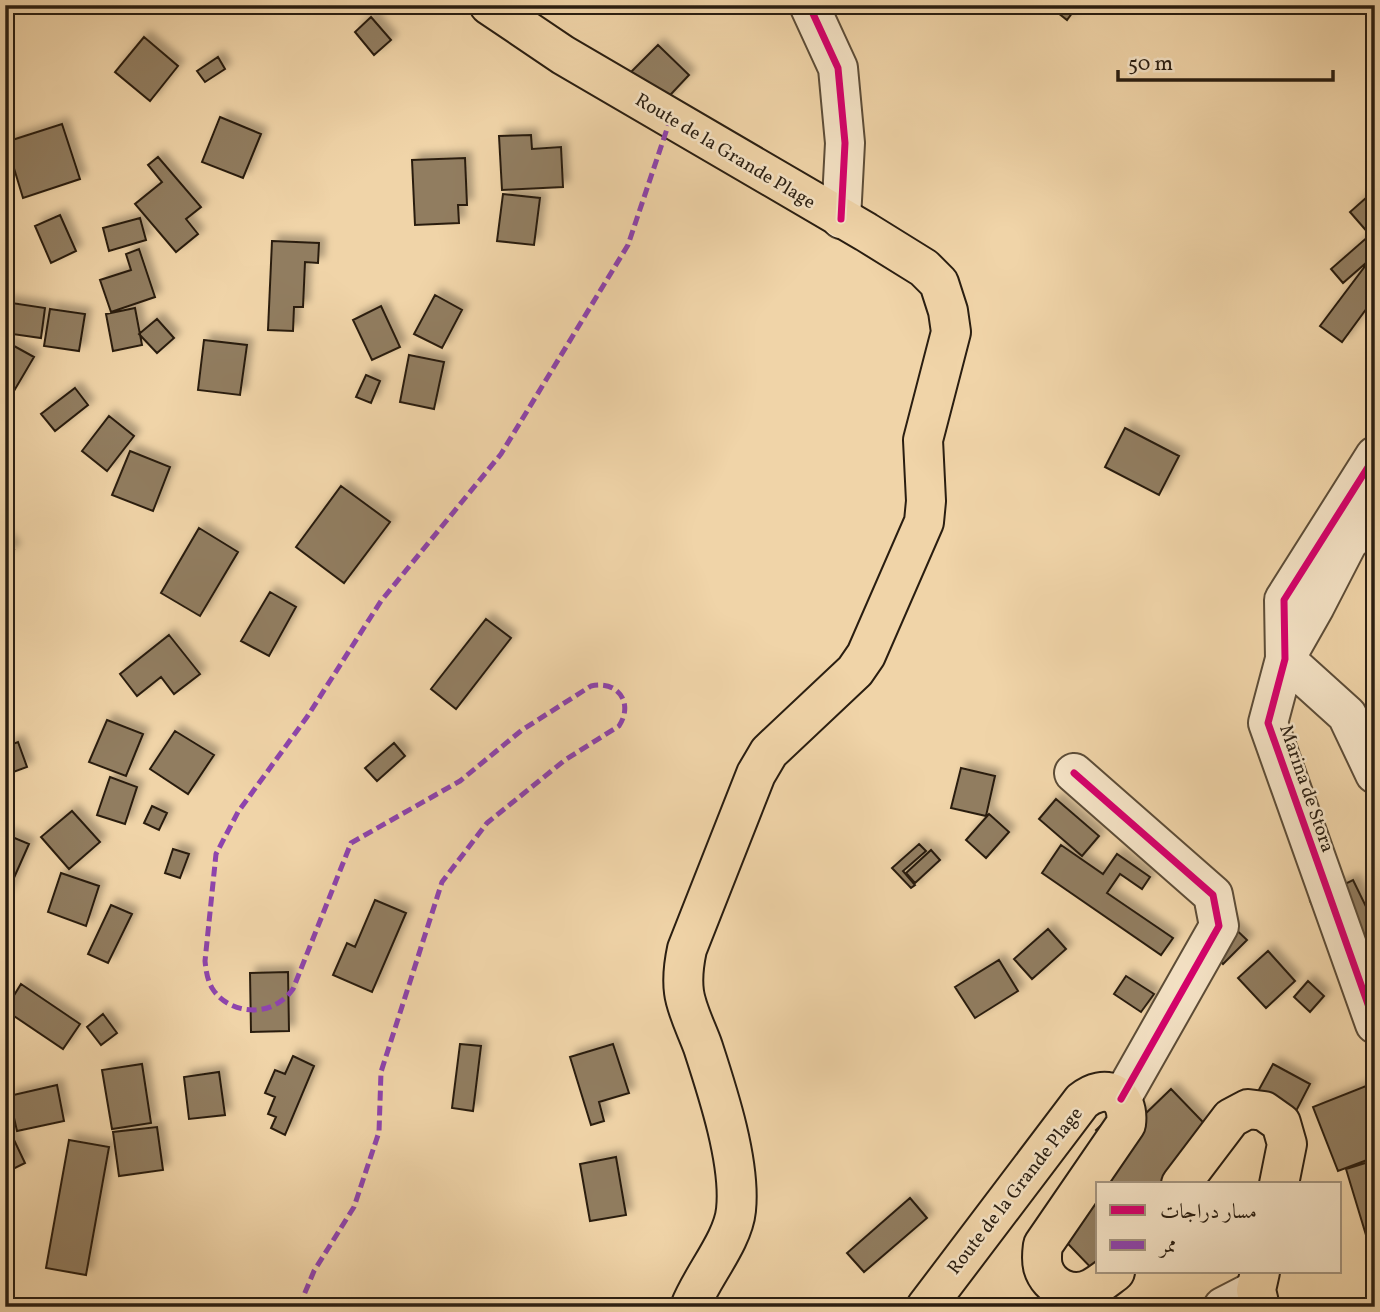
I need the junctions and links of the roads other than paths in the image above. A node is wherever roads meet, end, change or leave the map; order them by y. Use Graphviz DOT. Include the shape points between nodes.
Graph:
graph roads {
  1 [pos="489,5"];
  2 [pos="809,5"];
  3 [pos="841,219"];
  4 [pos="1375,456"];
  5 [pos="1375,517"];
  6 [pos="1285,659"];
  7 [pos="1074,773"];
  8 [pos="1375,774"];
  9 [pos="1375,1024"];
  10 [pos="1121,1100"];
  11 [pos="1183,1182"];
  12 [pos="1279,1182"];
  13 [pos="1112,1274"];
  14 [pos="1060,1297"];
  15 [pos="690,1307"];
  16 [pos="926,1307"];
  1 -- 3 [label="main road, Route de la Grande Plage" via="563,55"];
  2 -- 3 [label="street" via="838,68 845,143"];
  3 -- 15 [label="main road, Route de la Grande Plage" via="924,268 939,283 951,332 923,440 924,522 866,655 762,763 687,949 684,995 728,1135 736,1181 732,1228"];
  4 -- 6 [label="street, Marina de Stora" via="1284,600"];
  5 -- 6 [label="street, Marina de Stora" via="1348,541"];
  6 -- 8 [label="street" via="1347,715"];
  6 -- 9 [label="street, Marina de Stora" via="1268,723"];
  7 -- 10 [label="street" via="1213,895 1219,926"];
  10 -- 14 [label="main road" via="1128,1115 1122,1132 1043,1245 1043,1269"];
  10 -- 16 [label="main road, Route de la Grande Plage" via="1105,1091 1082,1101"];
  11 -- 12 [label="main road" via="1231,1118 1248,1109 1264,1111 1280,1123 1287,1144"];
  13 -- 14 [label="main road" via="1092,1288"];
}
